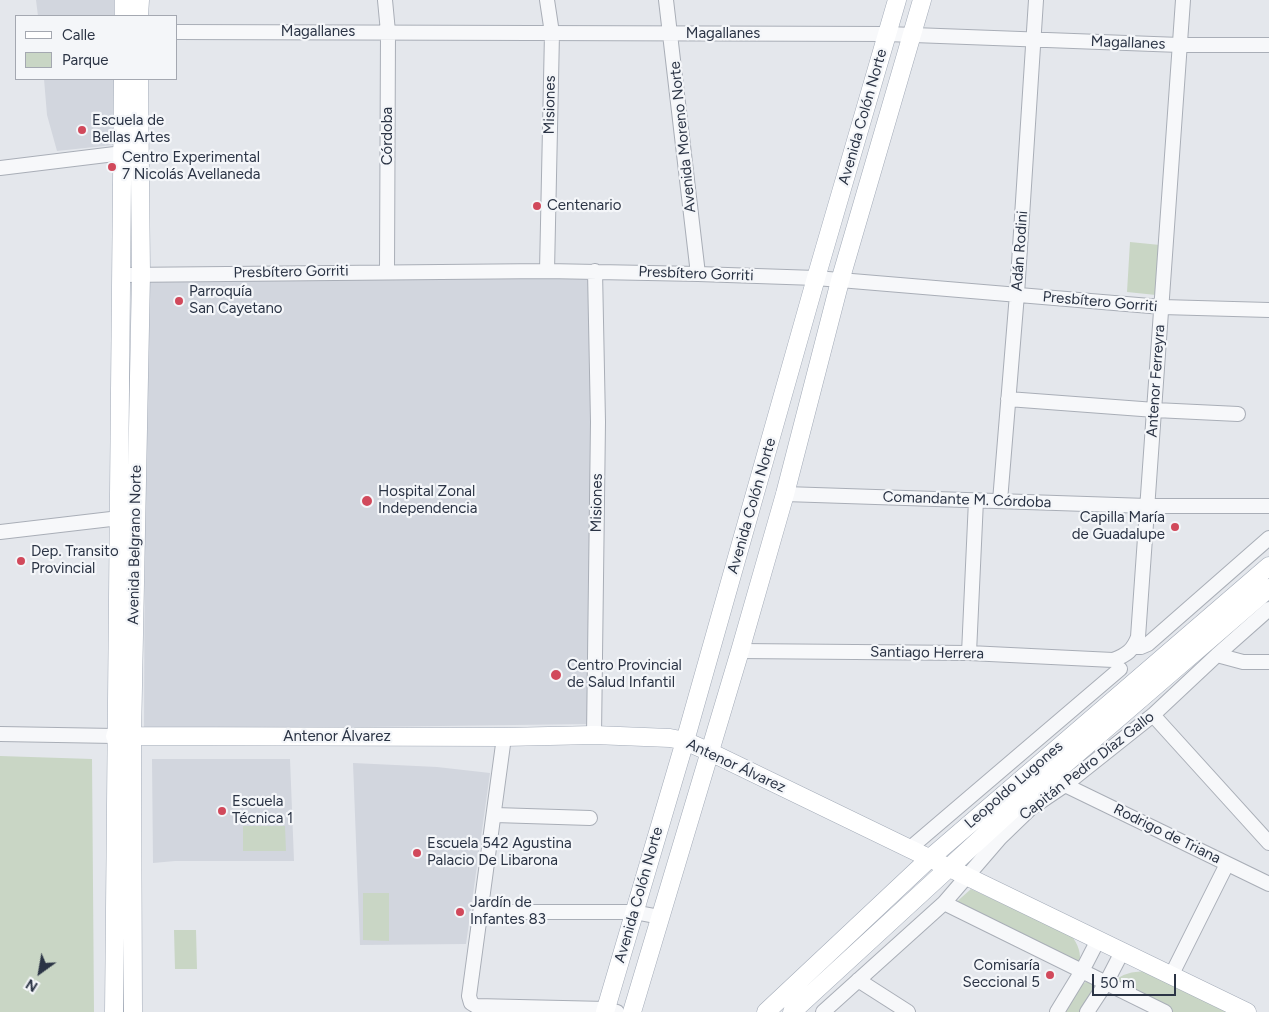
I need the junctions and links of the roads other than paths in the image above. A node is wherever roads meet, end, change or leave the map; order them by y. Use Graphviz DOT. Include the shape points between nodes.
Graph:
graph roads {
  1 [pos="124,0"];
  2 [pos="140,0"];
  3 [pos="385,0"];
  4 [pos="547,0"];
  5 [pos="666,0"];
  6 [pos="897,0"];
  7 [pos="922,0"];
  8 [pos="1036,0"];
  9 [pos="1183,0"];
  10 [pos="124,15"];
  11 [pos="139,15"];
  12 [pos="178,32"];
  13 [pos="388,32"];
  14 [pos="552,32"];
  15 [pos="671,34"];
  16 [pos="887,34"];
  17 [pos="912,34"];
  18 [pos="1034,39"];
  19 [pos="1180,45"];
  20 [pos="1269,45"];
  21 [pos="123,80"];
  22 [pos="139,80"];
  23 [pos="130,152"];
  24 [pos="0,168"];
  25 [pos="387,271"];
  26 [pos="547,271"];
  27 [pos="595,271"];
  28 [pos="141,274"];
  29 [pos="698,274"];
  30 [pos="122,275"];
  31 [pos="816,278"];
  32 [pos="840,281"];
  33 [pos="1016,294"];
  34 [pos="1162,308"];
  35 [pos="1269,310"];
  36 [pos="1008,399"];
  37 [pos="1155,410"];
  38 [pos="1238,414"];
  39 [pos="785,494"];
  40 [pos="976,500"];
  41 [pos="1000,501"];
  42 [pos="1147,506"];
  43 [pos="1269,506"];
  44 [pos="127,517"];
  45 [pos="0,532"];
  46 [pos="1269,538"];
  47 [pos="1269,566"];
  48 [pos="1269,588"];
  49 [pos="1269,609"];
  50 [pos="1134,647"];
  51 [pos="740,651"];
  52 [pos="969,653"];
  53 [pos="1217,655"];
  54 [pos="1269,662"];
  55 [pos="1117,665"];
  56 [pos="1131,685"];
  57 [pos="1153,714"];
  58 [pos="0,734"];
  59 [pos="594,735"];
  60 [pos="124,737"];
  61 [pos="504,737"];
  62 [pos="685,742"];
  63 [pos="710,752"];
  64 [pos="1065,785"];
  65 [pos="495,815"];
  66 [pos="590,818"];
  67 [pos="1269,843"];
  68 [pos="909,849"];
  69 [pos="929,859"];
  70 [pos="1227,864"];
  71 [pos="949,868"];
  72 [pos="967,877"];
  73 [pos="1269,884"];
  74 [pos="944,902"];
  75 [pos="480,912"];
  76 [pos="634,912"];
  77 [pos="660,918"];
  78 [pos="1098,940"];
  79 [pos="1122,952"];
  80 [pos="1082,971"];
  81 [pos="1171,976"];
  82 [pos="858,980"];
  83 [pos="1106,983"];
  84 [pos="610,1011"];
  85 [pos="114,1012"];
  86 [pos="133,1012"];
  87 [pos="632,1012"];
  88 [pos="766,1012"];
  89 [pos="792,1012"];
  90 [pos="823,1012"];
  91 [pos="908,1012"];
  92 [pos="1057,1012"];
  93 [pos="1087,1012"];
  94 [pos="1165,1012"];
  95 [pos="1247,1012"];
  1 -- 10 [label="main road"];
  2 -- 11 [label="main road"];
  3 -- 13 [label="street, Córdoba"];
  4 -- 14 [label="street, Misiones"];
  5 -- 15 [label="street, Avenida Moreno Norte"];
  6 -- 16 [label="main road, Avenida Colón Norte"];
  7 -- 17 [label="main road, Avenida Colón Norte"];
  8 -- 18 [label="street, Adán Rodini"];
  9 -- 19 [label="street, Antenor Ferreyra"];
  12 -- 13 [label="street, Magallanes"];
  13 -- 14 [label="street, Magallanes"];
  13 -- 25 [label="street, Córdoba"];
  14 -- 15 [label="street, Magallanes"];
  14 -- 26 [label="street, Misiones"];
  15 -- 16 [label="street, Magallanes"];
  15 -- 29 [label="street, Avenida Moreno Norte"];
  16 -- 17 [label="street, Magallanes"];
  16 -- 31 [label="main road, Avenida Colón Norte"];
  17 -- 18 [label="street, Magallanes"];
  17 -- 32 [label="main road, Avenida Colón Norte"];
  18 -- 19 [label="street, Magallanes"];
  18 -- 33 [label="street, Adán Rodini"];
  19 -- 20 [label="street, Magallanes"];
  19 -- 34 [label="street, Antenor Ferreyra"];
  21 -- 23 [label="main road, Avenida Belgrano Norte"];
  22 -- 23 [label="main road, Avenida Belgrano Norte"];
  23 -- 24 [label="street"];
  23 -- 28 [label="main road, Avenida Belgrano Norte"];
  23 -- 30 [label="main road, Avenida Belgrano Norte"];
  25 -- 26 [label="street, Presbítero Gorriti"];
  25 -- 28 [label="street, Presbítero Gorriti"];
  26 -- 27 [label="street, Presbítero Gorriti"];
  27 -- 29 [label="street, Presbítero Gorriti"];
  27 -- 59 [label="street, Misiones" via="598,422"];
  28 -- 30 [label="street, Presbítero Gorriti"];
  28 -- 44 [label="main road, Avenida Belgrano Norte"];
  29 -- 31 [label="street, Presbítero Gorriti"];
  30 -- 44 [label="main road, Avenida Belgrano Norte"];
  31 -- 32 [label="street, Presbítero Gorriti"];
  31 -- 62 [label="main road, Avenida Colón Norte"];
  32 -- 33 [label="street, Presbítero Gorriti"];
  32 -- 39 [label="main road, Avenida Colón Norte"];
  33 -- 34 [label="street, Presbítero Gorriti"];
  33 -- 36 [label="street, Adán Rodini"];
  34 -- 35 [label="street, Presbítero Gorriti"];
  34 -- 37 [label="street, Antenor Ferreyra"];
  36 -- 37 [label="street"];
  36 -- 41 [label="street, Adán Rodini"];
  37 -- 38 [label="street"];
  37 -- 42 [label="street, Antenor Ferreyra"];
  39 -- 40 [label="street, Comandante M. Córdoba"];
  39 -- 51 [label="main road, Avenida Colón Norte"];
  40 -- 41 [label="street, Comandante M. Córdoba"];
  40 -- 52 [label="street"];
  41 -- 42 [label="street, Comandante M. Córdoba"];
  42 -- 43 [label="street, Comandante M. Córdoba"];
  42 -- 50 [label="street, Antenor Ferreyra" via="1138,637"];
  44 -- 45 [label="street"];
  44 -- 60 [label="main road, Avenida Belgrano Norte"];
  46 -- 50 [label="street" via="1148,644"];
  47 -- 56 [label="main road, Leopoldo Lugones"];
  48 -- 71 [label="main road, Leopoldo Lugones"];
  49 -- 53 [label="street, Capitán Pedro Díaz Gallo"];
  50 -- 55 [label="street"];
  51 -- 52 [label="street, Santiago Herrera"];
  51 -- 63 [label="main road, Avenida Colón Norte"];
  52 -- 55 [label="street, Santiago Herrera"];
  53 -- 54 [label="street" via="1243,662"];
  53 -- 57 [label="street, Capitán Pedro Díaz Gallo"];
  55 -- 56 [label="street"];
  55 -- 68 [label="street"];
  56 -- 69 [label="main road, Leopoldo Lugones"];
  57 -- 64 [label="street, Capitán Pedro Díaz Gallo"];
  57 -- 67 [label="street"];
  58 -- 60 [label="street"];
  59 -- 61 [label="main road, Antenor Álvarez"];
  59 -- 62 [label="main road, Antenor Álvarez" via="670,738"];
  60 -- 61 [label="main road, Antenor Álvarez"];
  60 -- 85 [label="main road, Avenida Belgrano Norte"];
  60 -- 86 [label="main road, Avenida Belgrano Norte"];
  61 -- 65 [label="street"];
  62 -- 63 [label="main road, Antenor Álvarez"];
  62 -- 76 [label="main road, Avenida Colón Norte"];
  63 -- 68 [label="main road, Antenor Álvarez"];
  63 -- 77 [label="main road, Avenida Colón Norte"];
  64 -- 70 [label="street, Rodrigo de Triana"];
  64 -- 72 [label="street, Capitán Pedro Díaz Gallo" via="1031,808"];
  65 -- 66 [label="street"];
  65 -- 75 [label="street"];
  68 -- 69 [label="main road, Antenor Álvarez"];
  69 -- 71 [label="main road, Antenor Álvarez"];
  69 -- 88 [label="main road, Leopoldo Lugones"];
  70 -- 73 [label="street, Rodrigo de Triana"];
  70 -- 81 [label="street"];
  71 -- 72 [label="main road, Antenor Álvarez"];
  71 -- 89 [label="main road, Leopoldo Lugones"];
  72 -- 74 [label="street, Capitán Pedro Díaz Gallo"];
  72 -- 78 [label="main road, Antenor Álvarez"];
  74 -- 80 [label="street"];
  74 -- 82 [label="street, Capitán Pedro Díaz Gallo"];
  75 -- 76 [label="street"];
  75 -- 84 [label="street" via="469,996 471,1003 476,1006"];
  76 -- 77 [label="street"];
  76 -- 84 [label="main road, Avenida Colón Norte"];
  77 -- 87 [label="main road, Avenida Colón Norte"];
  78 -- 79 [label="main road, Antenor Álvarez"];
  78 -- 80 [label="street"];
  79 -- 81 [label="main road, Antenor Álvarez"];
  79 -- 83 [label="street"];
  80 -- 83 [label="street"];
  80 -- 92 [label="street"];
  81 -- 95 [label="main road, Antenor Álvarez"];
  82 -- 90 [label="street, Capitán Pedro Díaz Gallo"];
  82 -- 91 [label="street"];
  83 -- 93 [label="street"];
  83 -- 94 [label="street"];
}
